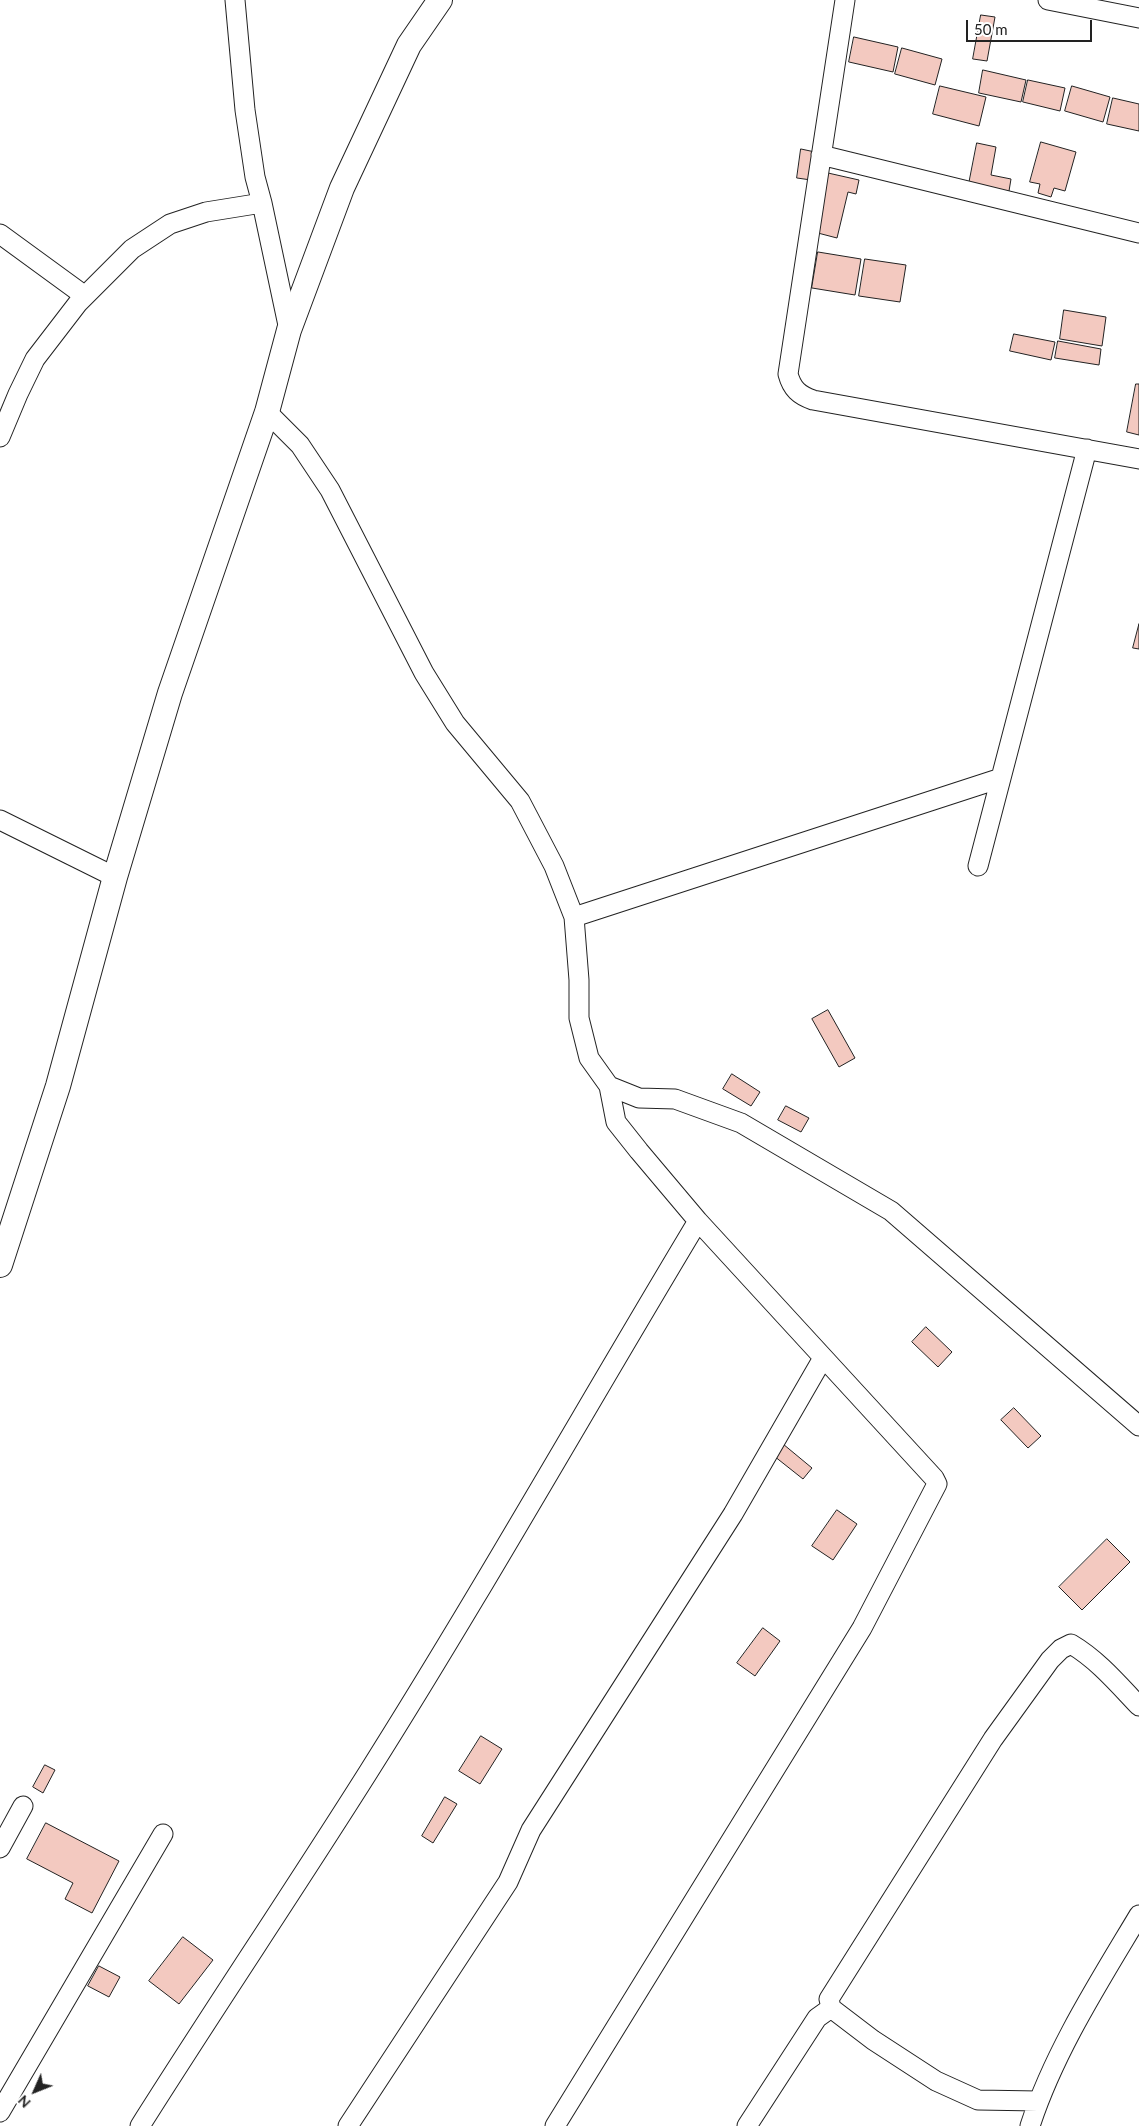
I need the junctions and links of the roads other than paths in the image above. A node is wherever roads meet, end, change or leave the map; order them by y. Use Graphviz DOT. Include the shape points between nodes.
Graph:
graph roads {
  1 [pos="235,0"];
  2 [pos="440,0"];
  3 [pos="845,0"];
  4 [pos="1048,0"];
  5 [pos="1139,18"];
  6 [pos="821,155"];
  7 [pos="262,203"];
  8 [pos="1139,233"];
  9 [pos="0,234"];
  10 [pos="85,296"];
  11 [pos="289,330"];
  12 [pos="267,412"];
  13 [pos="0,438"];
  14 [pos="1087,449"];
  15 [pos="1139,458"];
  16 [pos="1001,778"];
  17 [pos="0,820"];
  18 [pos="978,866"];
  19 [pos="115,877"];
  20 [pos="574,917"];
  21 [pos="609,1086"];
  22 [pos="698,1220"];
  23 [pos="0,1265"];
  24 [pos="823,1358"];
  25 [pos="1139,1426"];
  26 [pos="1139,1706"];
  27 [pos="23,1806"];
  28 [pos="163,1834"];
  29 [pos="0,1848"];
  30 [pos="1139,1915"];
  31 [pos="830,2008"];
  32 [pos="1038,2101"];
  33 [pos="0,2112"];
  34 [pos="140,2126"];
  35 [pos="348,2126"];
  36 [pos="555,2126"];
  37 [pos="747,2126"];
  38 [pos="1030,2126"];
  1 -- 7 [label="street" via="245,110"];
  2 -- 11 [label="main road" via="409,45 342,188"];
  3 -- 6 [label="street"];
  4 -- 5 [label="street"];
  6 -- 8 [label="street"];
  6 -- 14 [label="street" via="788,374 791,385 801,395 813,400"];
  7 -- 10 [label="street" via="206,212 170,224 132,249"];
  7 -- 11 [label="street"];
  9 -- 10 [label="street"];
  10 -- 13 [label="street" via="35,359"];
  11 -- 12 [label="main road"];
  12 -- 19 [label="main road" via="170,693"];
  12 -- 20 [label="street" via="300,446 330,490 424,673 455,723 520,801 554,866"];
  14 -- 15 [label="street"];
  14 -- 16 [label="street"];
  16 -- 18 [label="street"];
  16 -- 20 [label="street"];
  17 -- 19 [label="street"];
  19 -- 23 [label="main road" via="58,1086"];
  20 -- 21 [label="street" via="579,1018 589,1058"];
  21 -- 22 [label="street" via="616,1122"];
  21 -- 25 [label="street" via="639,1098 675,1099 741,1123 890,1211"];
  22 -- 24 [label="street"];
  22 -- 34 [label="street" via="369,1771"];
  24 -- 35 [label="street" via="733,1514 531,1830 508,1882"];
  24 -- 36 [label="street" via="934,1478 936,1488 862,1628"];
  26 -- 31 [label="street" via="1083,1651 1071,1644 1061,1649 988,1747 829,1999"];
  27 -- 29 [label="street"];
  28 -- 33 [label="street"];
  30 -- 32 [label="street" via="1089,1997"];
  31 -- 32 [label="street" via="936,2081 978,2100"];
  31 -- 37 [label="street" via="818,2018"];
  32 -- 38 [label="street"];
}
